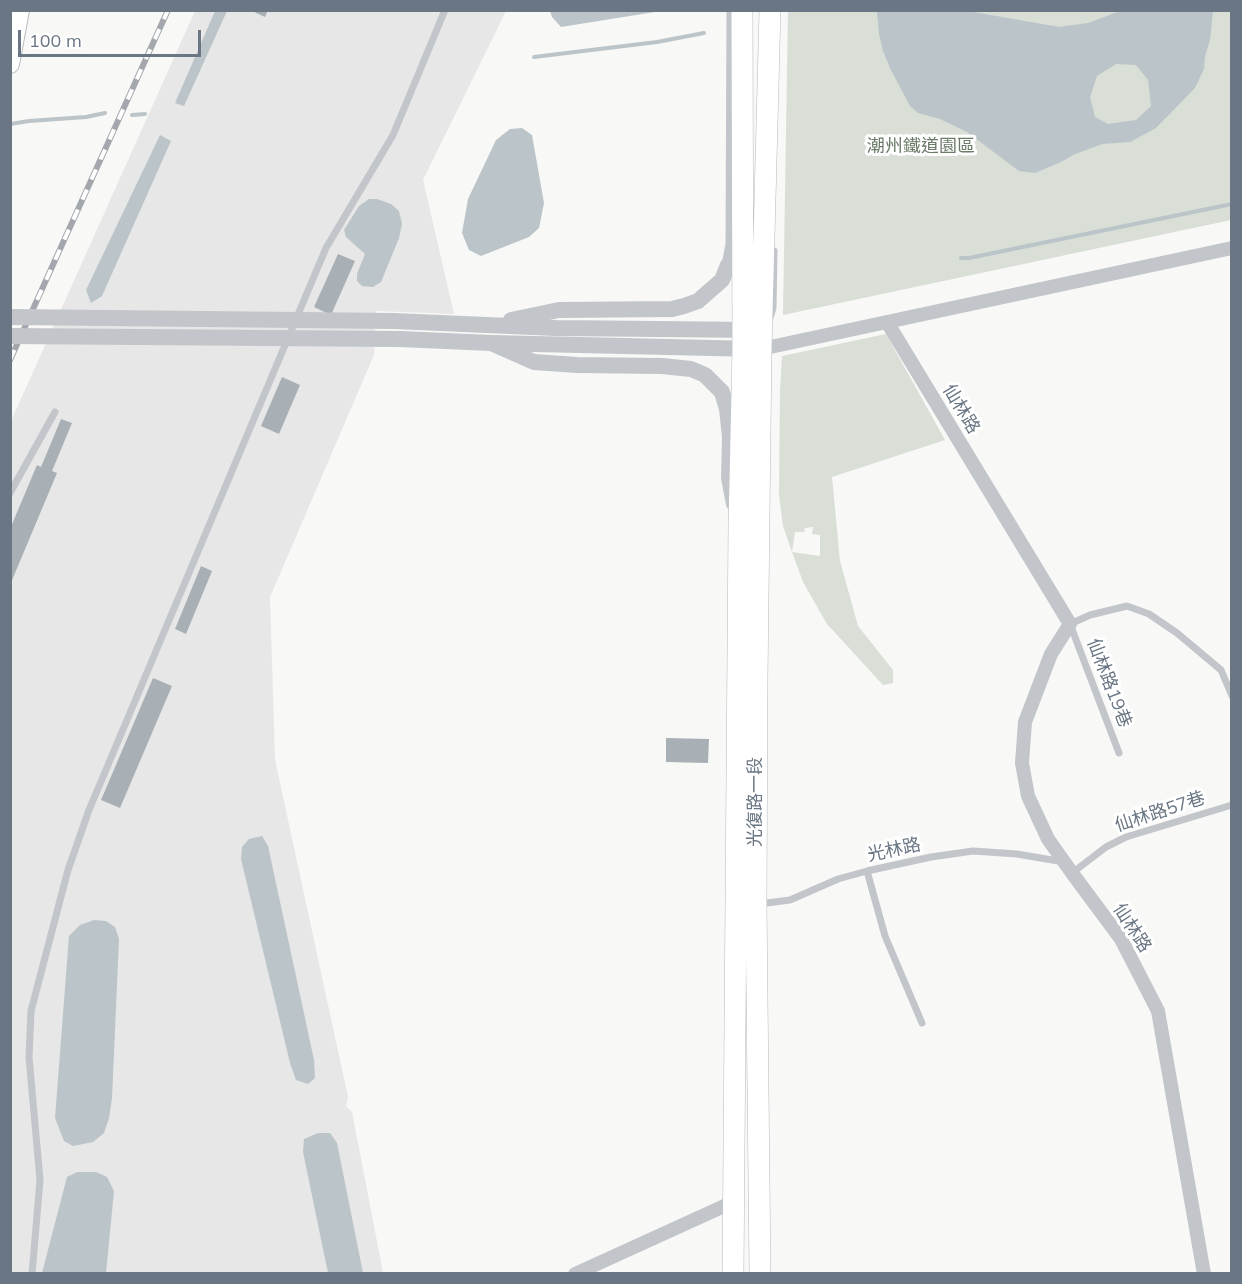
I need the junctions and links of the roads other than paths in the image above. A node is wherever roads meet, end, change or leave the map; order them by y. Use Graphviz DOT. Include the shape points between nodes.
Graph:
graph roads {
  1 [pos="20,10"];
  2 [pos="445,10"];
  3 [pos="730,10"];
  4 [pos="742,10"];
  5 [pos="770,10"];
  6 [pos="10,64"];
  7 [pos="743,248"];
  8 [pos="1232,248"];
  9 [pos="774,249"];
  10 [pos="722,280"];
  11 [pos="10,317"];
  12 [pos="886,322"];
  13 [pos="488,325"];
  14 [pos="10,336"];
  15 [pos="752,340"];
  16 [pos="491,344"];
  17 [pos="55,412"];
  18 [pos="10,493"];
  19 [pos="739,525"];
  20 [pos="1070,624"];
  21 [pos="1232,696"];
  22 [pos="1119,753"];
  23 [pos="1232,805"];
  24 [pos="1068,868"];
  25 [pos="867,871"];
  26 [pos="746,904"];
  27 [pos="922,1023"];
  28 [pos="733,1202"];
  29 [pos="32,1274"];
  30 [pos="575,1274"];
  31 [pos="733,1274"];
  32 [pos="760,1274"];
  33 [pos="1204,1274"];
  1 -- 6 [label="main road"];
  2 -- 29 [label="lane" via="393,135 326,248 89,810 68,870 31,1011 29,1057 40,1180"];
  3 -- 10 [label="lane" via="729,244"];
  4 -- 7 [label="main road"];
  5 -- 15 [label="main road"];
  7 -- 10 [label="street" via="728,265"];
  7 -- 15 [label="main road"];
  8 -- 12 [label="street"];
  9 -- 15 [label="lane" via="773,308"];
  10 -- 13 [label="street" via="698,300 672,309 559,310"];
  11 -- 13 [label="street, bridge"];
  12 -- 15 [label="street"];
  12 -- 20 [label="street, 仙林路"];
  13 -- 15 [label="street"];
  14 -- 16 [label="street, bridge" via="400,339"];
  15 -- 16 [label="street"];
  15 -- 19 [label="main road, 光復路一段"];
  15 -- 26 [label="main road, 光復路一段" via="756,691"];
  16 -- 19 [label="street" via="534,362 662,366 691,369 705,375 722,392 728,409 729,478"];
  17 -- 18 [label="lane"];
  19 -- 26 [label="main road, 光復路一段"];
  20 -- 21 [label="lane" via="1128,606 1149,614 1221,670"];
  20 -- 22 [label="lane, 仙林路19巷"];
  20 -- 24 [label="street, 仙林路" via="1052,654 1025,722 1022,764 1028,796"];
  23 -- 24 [label="lane, 仙林路57巷" via="1126,837"];
  24 -- 25 [label="lane, 光林路" via="1017,854 973,851"];
  24 -- 33 [label="street, 仙林路" via="1121,939 1158,1011"];
  25 -- 26 [label="lane, 光林路" via="790,900"];
  25 -- 27 [label="lane" via="885,936"];
  26 -- 28 [label="main road, 光復路一段"];
  26 -- 32 [label="main road, 光復路一段"];
  28 -- 30 [label="street"];
  28 -- 31 [label="main road, 光復路一段"];
}
